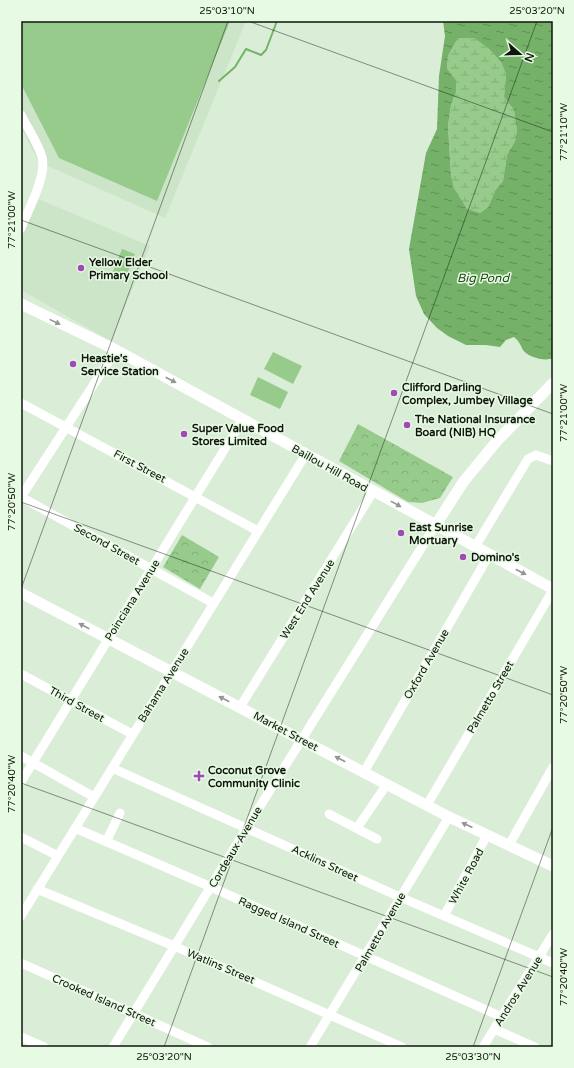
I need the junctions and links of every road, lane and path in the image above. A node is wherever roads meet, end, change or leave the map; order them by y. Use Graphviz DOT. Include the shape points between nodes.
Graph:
graph roads {
  1 [pos="21,116"];
  2 [pos="23,216"];
  3 [pos="21,228"];
  4 [pos="21,304"];
  5 [pos="116,350"];
  6 [pos="553,383"];
  7 [pos="21,402"];
  8 [pos="243,419"];
  9 [pos="67,427"];
  10 [pos="306,454"];
  11 [pos="553,461"];
  12 [pos="373,492"];
  13 [pos="21,497"];
  14 [pos="197,497"];
  15 [pos="435,526"];
  16 [pos="258,531"];
  17 [pos="475,547"];
  18 [pos="489,555"];
  19 [pos="151,569"];
  20 [pos="553,590"];
  21 [pos="21,593"];
  22 [pos="213,603"];
  23 [pos="108,638"];
  24 [pos="171,672"];
  25 [pos="21,674"];
  26 [pos="70,700"];
  27 [pos="240,707"];
  28 [pos="132,734"];
  29 [pos="302,739"];
  30 [pos="21,756"];
  31 [pos="33,762"];
  32 [pos="553,767"];
  33 [pos="112,768"];
  34 [pos="364,772"];
  35 [pos="21,782"];
  36 [pos="387,784"];
  37 [pos="94,797"];
  38 [pos="427,805"];
  39 [pos="120,813"];
  40 [pos="329,814"];
  41 [pos="449,817"];
  42 [pos="247,827"];
  43 [pos="74,828"];
  44 [pos="357,828"];
  45 [pos="487,835"];
  46 [pos="21,837"];
  47 [pos="377,839"];
  48 [pos="106,842"];
  49 [pos="509,845"];
  50 [pos="58,856"];
  51 [pos="553,866"];
  52 [pos="211,887"];
  53 [pos="37,889"];
  54 [pos="400,897"];
  55 [pos="21,916"];
  56 [pos="444,916"];
  57 [pos="553,934"];
  58 [pos="174,946"];
  59 [pos="366,956"];
  60 [pos="540,957"];
  61 [pos="21,963"];
  62 [pos="553,963"];
  63 [pos="134,1012"];
  64 [pos="331,1014"];
  65 [pos="502,1017"];
  66 [pos="494,1029"];
  67 [pos="21,1037"];
  68 [pos="44,1047"];
  69 [pos="112,1047"];
  70 [pos="208,1047"];
  71 [pos="310,1047"];
  72 [pos="402,1047"];
  73 [pos="483,1047"];
  74 [pos="535,1047"];
  1 -- 2 [label="street" via="36,143 43,166"];
  2 -- 3 [label="street"];
  4 -- 5 [label="main road, Baillou Hill Road, one-way"];
  5 -- 8 [label="main road, Baillou Hill Road, one-way"];
  5 -- 9 [label="street"];
  6 -- 15 [label="main road" via="497,441 464,481"];
  7 -- 9 [label="street, First Street"];
  8 -- 10 [label="main road, Baillou Hill Road"];
  8 -- 14 [label="street, Poinciana Avenue"];
  9 -- 13 [label="street"];
  9 -- 14 [label="street, First Street"];
  10 -- 12 [label="main road, Baillou Hill Road"];
  10 -- 16 [label="street, Bahama Avenue"];
  11 -- 17 [label="street" via="536,455 528,459"];
  12 -- 15 [label="main road, Baillou Hill Road, one-way"];
  12 -- 27 [label="street, West End Avenue"];
  13 -- 19 [label="street, Second Street"];
  14 -- 16 [label="street, First Street"];
  14 -- 19 [label="street, Poinciana Avenue"];
  15 -- 17 [label="main road, Baillou Hill Road"];
  15 -- 29 [label="street, Cordeaux Avenue"];
  16 -- 22 [label="street, Bahama Avenue"];
  17 -- 18 [label="main road, Baillou Hill Road"];
  18 -- 20 [label="main road, Baillou Hill Road, one-way"];
  18 -- 34 [label="street, Oxford Avenue"];
  19 -- 22 [label="street, Second Street"];
  19 -- 23 [label="street, Poinciana Avenue"];
  20 -- 38 [label="street, Palmetto Street"];
  23 -- 21 [label="main road, Market Street, one-way"];
  22 -- 24 [label="street, Bahama Avenue"];
  23 -- 24 [label="main road, Market Street"];
  23 -- 26 [label="street, Poinciana Avenue"];
  27 -- 24 [label="main road, Market Street, one-way"];
  24 -- 28 [label="street, Bahama Avenue"];
  25 -- 26 [label="street, Third Street"];
  26 -- 28 [label="street, Third Street"];
  26 -- 31 [label="street, Poinciana Avenue"];
  27 -- 29 [label="main road, Market Street"];
  28 -- 33 [label="street, Bahama Avenue"];
  34 -- 29 [label="main road, Market Street, one-way"];
  29 -- 42 [label="street, Cordeaux Avenue"];
  30 -- 31 [label="street"];
  31 -- 35 [label="street, Poinciana Avenue"];
  31 -- 37 [label="street"];
  32 -- 49 [label="street"];
  33 -- 37 [label="street, Bahama Avenue"];
  33 -- 42 [label="street, Acklins Street"];
  34 -- 36 [label="main road, Market Street"];
  36 -- 38 [label="main road, Market Street"];
  36 -- 44 [label="street"];
  37 -- 43 [label="street, Bahama Avenue"];
  38 -- 41 [label="main road, Market Street"];
  39 -- 48 [label="street"];
  40 -- 44 [label="street"];
  45 -- 41 [label="main road, Market Street, one-way"];
  41 -- 54 [label="street, Palmetto Avenue"];
  42 -- 52 [label="street, Cordeaux Avenue"];
  42 -- 54 [label="street, Acklins Street"];
  43 -- 48 [label="street, Ragged Island Street"];
  43 -- 50 [label="street, Bahama Avenue"];
  44 -- 47 [label="street"];
  45 -- 49 [label="main road, Market Street"];
  45 -- 56 [label="street, White Road"];
  46 -- 50 [label="street"];
  48 -- 52 [label="street, Ragged Island Street"];
  49 -- 51 [label="main road, Market Street"];
  50 -- 53 [label="street, Bahama Avenue"];
  52 -- 58 [label="street, Cordeaux Avenue"];
  52 -- 59 [label="street, Ragged Island Street"];
  53 -- 55 [label="street, Bahama Avenue"];
  53 -- 58 [label="street, Watlins Street"];
  54 -- 56 [label="street, Acklins Street"];
  54 -- 59 [label="street, Palmetto Avenue"];
  56 -- 60 [label="street, Acklins Street"];
  57 -- 60 [label="street, Andros Avenue"];
  58 -- 63 [label="street, Cordeaux Avenue"];
  58 -- 64 [label="street, Watlins Street"];
  59 -- 64 [label="street, Palmetto Avenue"];
  59 -- 65 [label="street, Ragged Island Street"];
  60 -- 62 [label="street, Acklins Street"];
  60 -- 65 [label="street, Andros Avenue"];
  61 -- 63 [label="street, Crooked Island Street"];
  63 -- 69 [label="street, Cordeaux Avenue"];
  63 -- 70 [label="street, Crooked Island Street"];
  64 -- 71 [label="street, Palmetto Avenue"];
  64 -- 72 [label="street, Watlins Street"];
  65 -- 66 [label="street, Andros Avenue"];
  66 -- 73 [label="street, Andros Avenue"];
  66 -- 74 [label="street"];
  67 -- 68 [label="street"];
}
